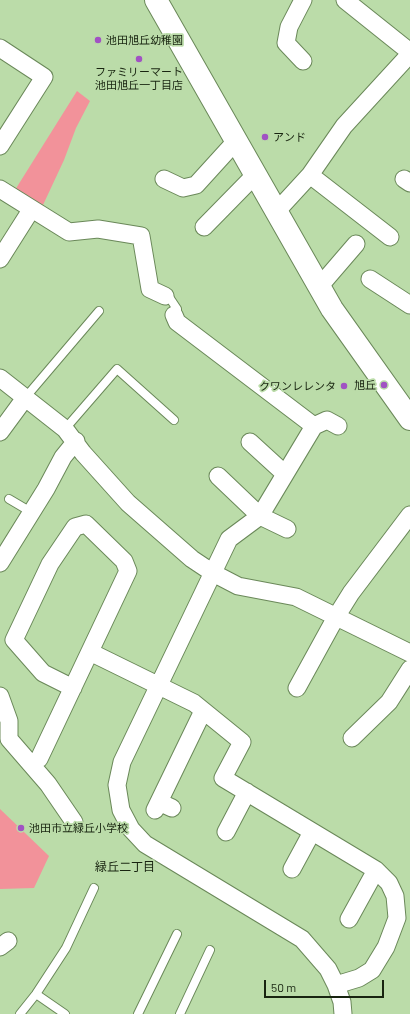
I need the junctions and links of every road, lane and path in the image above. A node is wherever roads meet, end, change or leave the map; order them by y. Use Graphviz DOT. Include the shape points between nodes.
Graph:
graph roads {
  1 [pos="156,0"];
  2 [pos="302,0"];
  3 [pos="345,0"];
  4 [pos="408,46"];
  5 [pos="0,48"];
  6 [pos="304,61"];
  7 [pos="236,141"];
  8 [pos="0,146"];
  9 [pos="255,175"];
  10 [pos="310,175"];
  11 [pos="164,179"];
  12 [pos="0,189"];
  13 [pos="31,210"];
  14 [pos="276,212"];
  15 [pos="204,227"];
  16 [pos="390,237"];
  17 [pos="356,244"];
  18 [pos="0,259"];
  19 [pos="370,279"];
  20 [pos="320,287"];
  21 [pos="164,296"];
  22 [pos="410,305"];
  23 [pos="99,311"];
  24 [pos="176,314"];
  25 [pos="0,379"];
  26 [pos="25,398"];
  27 [pos="410,419"];
  28 [pos="174,420"];
  29 [pos="314,426"];
  30 [pos="338,426"];
  31 [pos="0,432"];
  32 [pos="71,435"];
  33 [pos="250,442"];
  34 [pos="284,474"];
  35 [pos="218,476"];
  36 [pos="9,499"];
  37 [pos="31,512"];
  38 [pos="260,516"];
  39 [pos="410,516"];
  40 [pos="287,529"];
  41 [pos="1,561"];
  42 [pos="213,573"];
  43 [pos="336,616"];
  44 [pos="90,652"];
  45 [pos="410,653"];
  46 [pos="410,669"];
  47 [pos="159,686"];
  48 [pos="73,688"];
  49 [pos="297,688"];
  50 [pos="0,696"];
  51 [pos="203,710"];
  52 [pos="352,738"];
  53 [pos="39,759"];
  54 [pos="246,792"];
  55 [pos="162,807"];
  56 [pos="74,822"];
  57 [pos="226,832"];
  58 [pos="312,832"];
  59 [pos="292,869"];
  60 [pos="376,870"];
  61 [pos="94,888"];
  62 [pos="349,919"];
  63 [pos="177,934"];
  64 [pos="210,950"];
  65 [pos="336,985"];
  66 [pos="36,994"];
  67 [pos="20,1014"];
  68 [pos="65,1014"];
  69 [pos="138,1014"];
  70 [pos="180,1014"];
  71 [pos="343,1014"];
  1 -- 7 [label="street"];
  2 -- 6 [label="street" via="289,27 286,43"];
  3 -- 4 [label="street"];
  4 -- 10 [label="street" via="367,110 344,126"];
  5 -- 8 [label="street" via="44,77"];
  7 -- 9 [label="street"];
  7 -- 11 [label="street" via="196,185 183,188"];
  9 -- 14 [label="street"];
  9 -- 15 [label="street"];
  10 -- 14 [label="street"];
  10 -- 16 [label="street"];
  12 -- 13 [label="street"];
  13 -- 18 [label="street"];
  13 -- 21 [label="street" via="69,232 98,228 141,236 150,289"];
  14 -- 20 [label="street"];
  17 -- 20 [label="street"];
  19 -- 22 [label="street"];
  20 -- 27 [label="street" via="349,335"];
  21 -- 24 [label="lane" via="169,297 177,309"];
  23 -- 26 [label="lane"];
  24 -- 29 [label="street" via="177,322"];
  25 -- 26 [label="street"];
  26 -- 31 [label="street"];
  26 -- 32 [label="street"];
  28 -- 32 [label="lane" via="117,369"];
  29 -- 30 [label="street" via="327,420"];
  29 -- 34 [label="street"];
  32 -- 37 [label="street" via="63,457"];
  32 -- 42 [label="street" via="83,453 128,502 192,559"];
  33 -- 34 [label="street"];
  34 -- 38 [label="street"];
  35 -- 38 [label="street"];
  36 -- 37 [label="lane"];
  37 -- 41 [label="street"];
  38 -- 40 [label="street"];
  38 -- 42 [label="street" via="229,539"];
  39 -- 43 [label="street"];
  42 -- 43 [label="street" via="245,588 296,597"];
  42 -- 47 [label="street"];
  43 -- 45 [label="street"];
  43 -- 49 [label="street"];
  44 -- 47 [label="street"];
  44 -- 48 [label="street"];
  44 -- 48 [label="street" via="128,571 124,560 86,524 75,527 50,564 14,640 43,673"];
  46 -- 52 [label="street" via="389,702"];
  47 -- 51 [label="street"];
  47 -- 65 [label="street" via="122,762 117,785 121,810 131,829 145,844 302,938 324,964"];
  48 -- 53 [label="street"];
  50 -- 56 [label="street" via="9,721 9,739 48,784"];
  51 -- 54 [label="street" via="242,742 223,778"];
  51 -- 55 [label="street"];
  54 -- 57 [label="street"];
  54 -- 58 [label="street"];
  58 -- 59 [label="street"];
  58 -- 60 [label="street"];
  60 -- 62 [label="street"];
  60 -- 65 [label="street" via="389,883 395,896 397,918 386,947 372,970 359,978"];
  61 -- 66 [label="lane" via="66,948"];
  63 -- 69 [label="lane"];
  64 -- 70 [label="lane"];
  65 -- 71 [label="street"];
  66 -- 67 [label="lane"];
  66 -- 68 [label="lane"];
}
